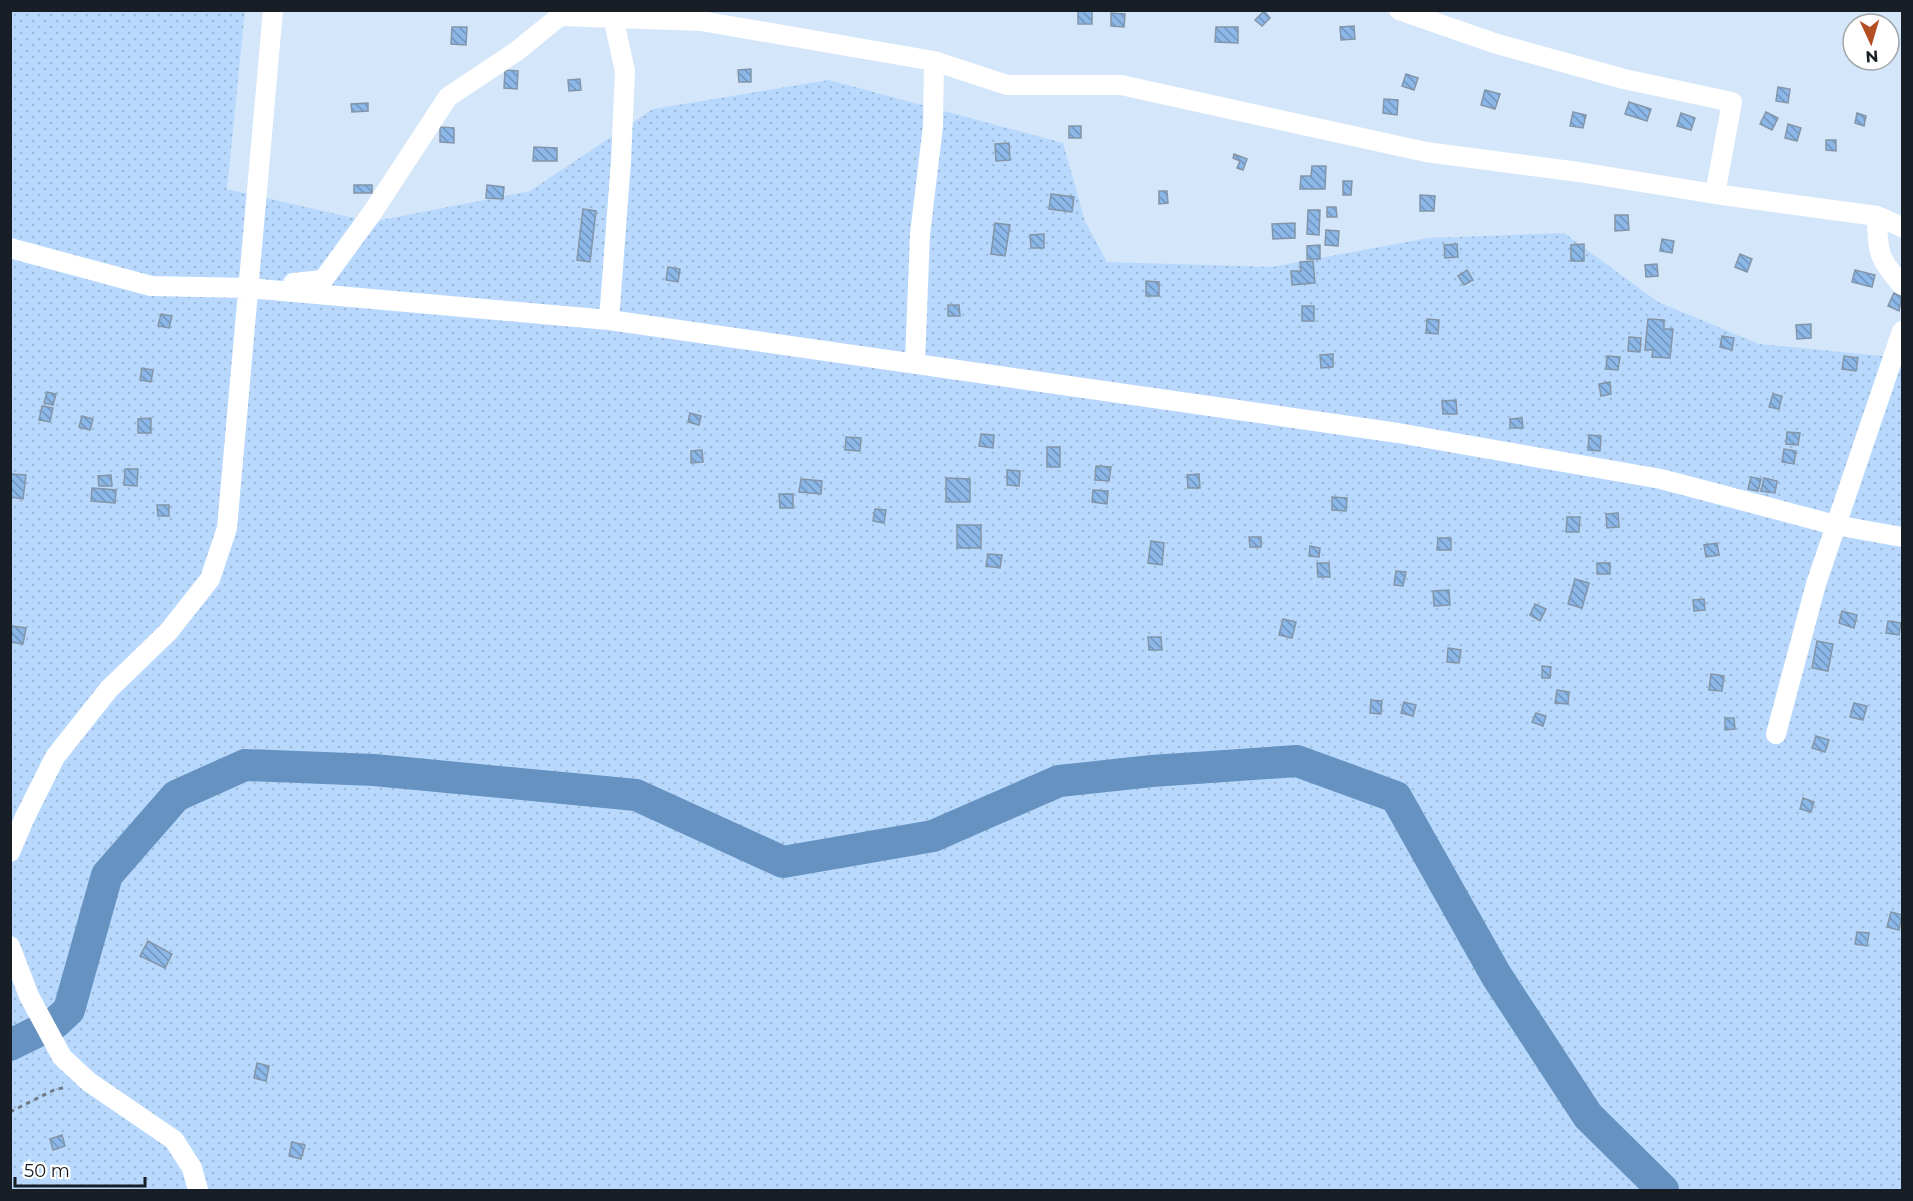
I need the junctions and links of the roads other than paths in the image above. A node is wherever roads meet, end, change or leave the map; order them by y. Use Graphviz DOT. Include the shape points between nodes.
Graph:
graph roads {
  1 [pos="273,10"];
  2 [pos="1399,10"];
  3 [pos="610,14"];
  4 [pos="934,61"];
  5 [pos="1715,194"];
  6 [pos="1877,216"];
  7 [pos="1902,227"];
  8 [pos="10,248"];
  9 [pos="1902,285"];
  10 [pos="249,288"];
  11 [pos="609,320"];
  12 [pos="1902,331"];
  13 [pos="915,363"];
  14 [pos="1835,525"];
  15 [pos="1902,537"];
  16 [pos="1776,734"];
  17 [pos="10,852"];
  18 [pos="10,945"];
  19 [pos="198,1191"];
  1 -- 10 [label="street"];
  2 -- 5 [label="street" via="1497,44 1732,102"];
  3 -- 4 [label="street" via="701,21"];
  3 -- 10 [label="street" via="560,16 517,51 448,97 323,280"];
  3 -- 11 [label="street" via="625,71"];
  4 -- 5 [label="street" via="1007,85 1121,85 1426,152"];
  4 -- 13 [label="street" via="933,126 920,234"];
  5 -- 6 [label="street"];
  6 -- 7 [label="street"];
  6 -- 9 [label="street" via="1878,249 1887,268"];
  8 -- 10 [label="street" via="151,286"];
  10 -- 11 [label="street"];
  10 -- 17 [label="street" via="227,528 210,579 169,631 109,688 55,757"];
  11 -- 13 [label="street"];
  12 -- 14 [label="street"];
  13 -- 14 [label="street" via="1386,431 1661,479"];
  14 -- 15 [label="street"];
  14 -- 16 [label="street"];
  18 -- 19 [label="street" via="38,1016 62,1057 89,1082 174,1140 192,1168"];
}
